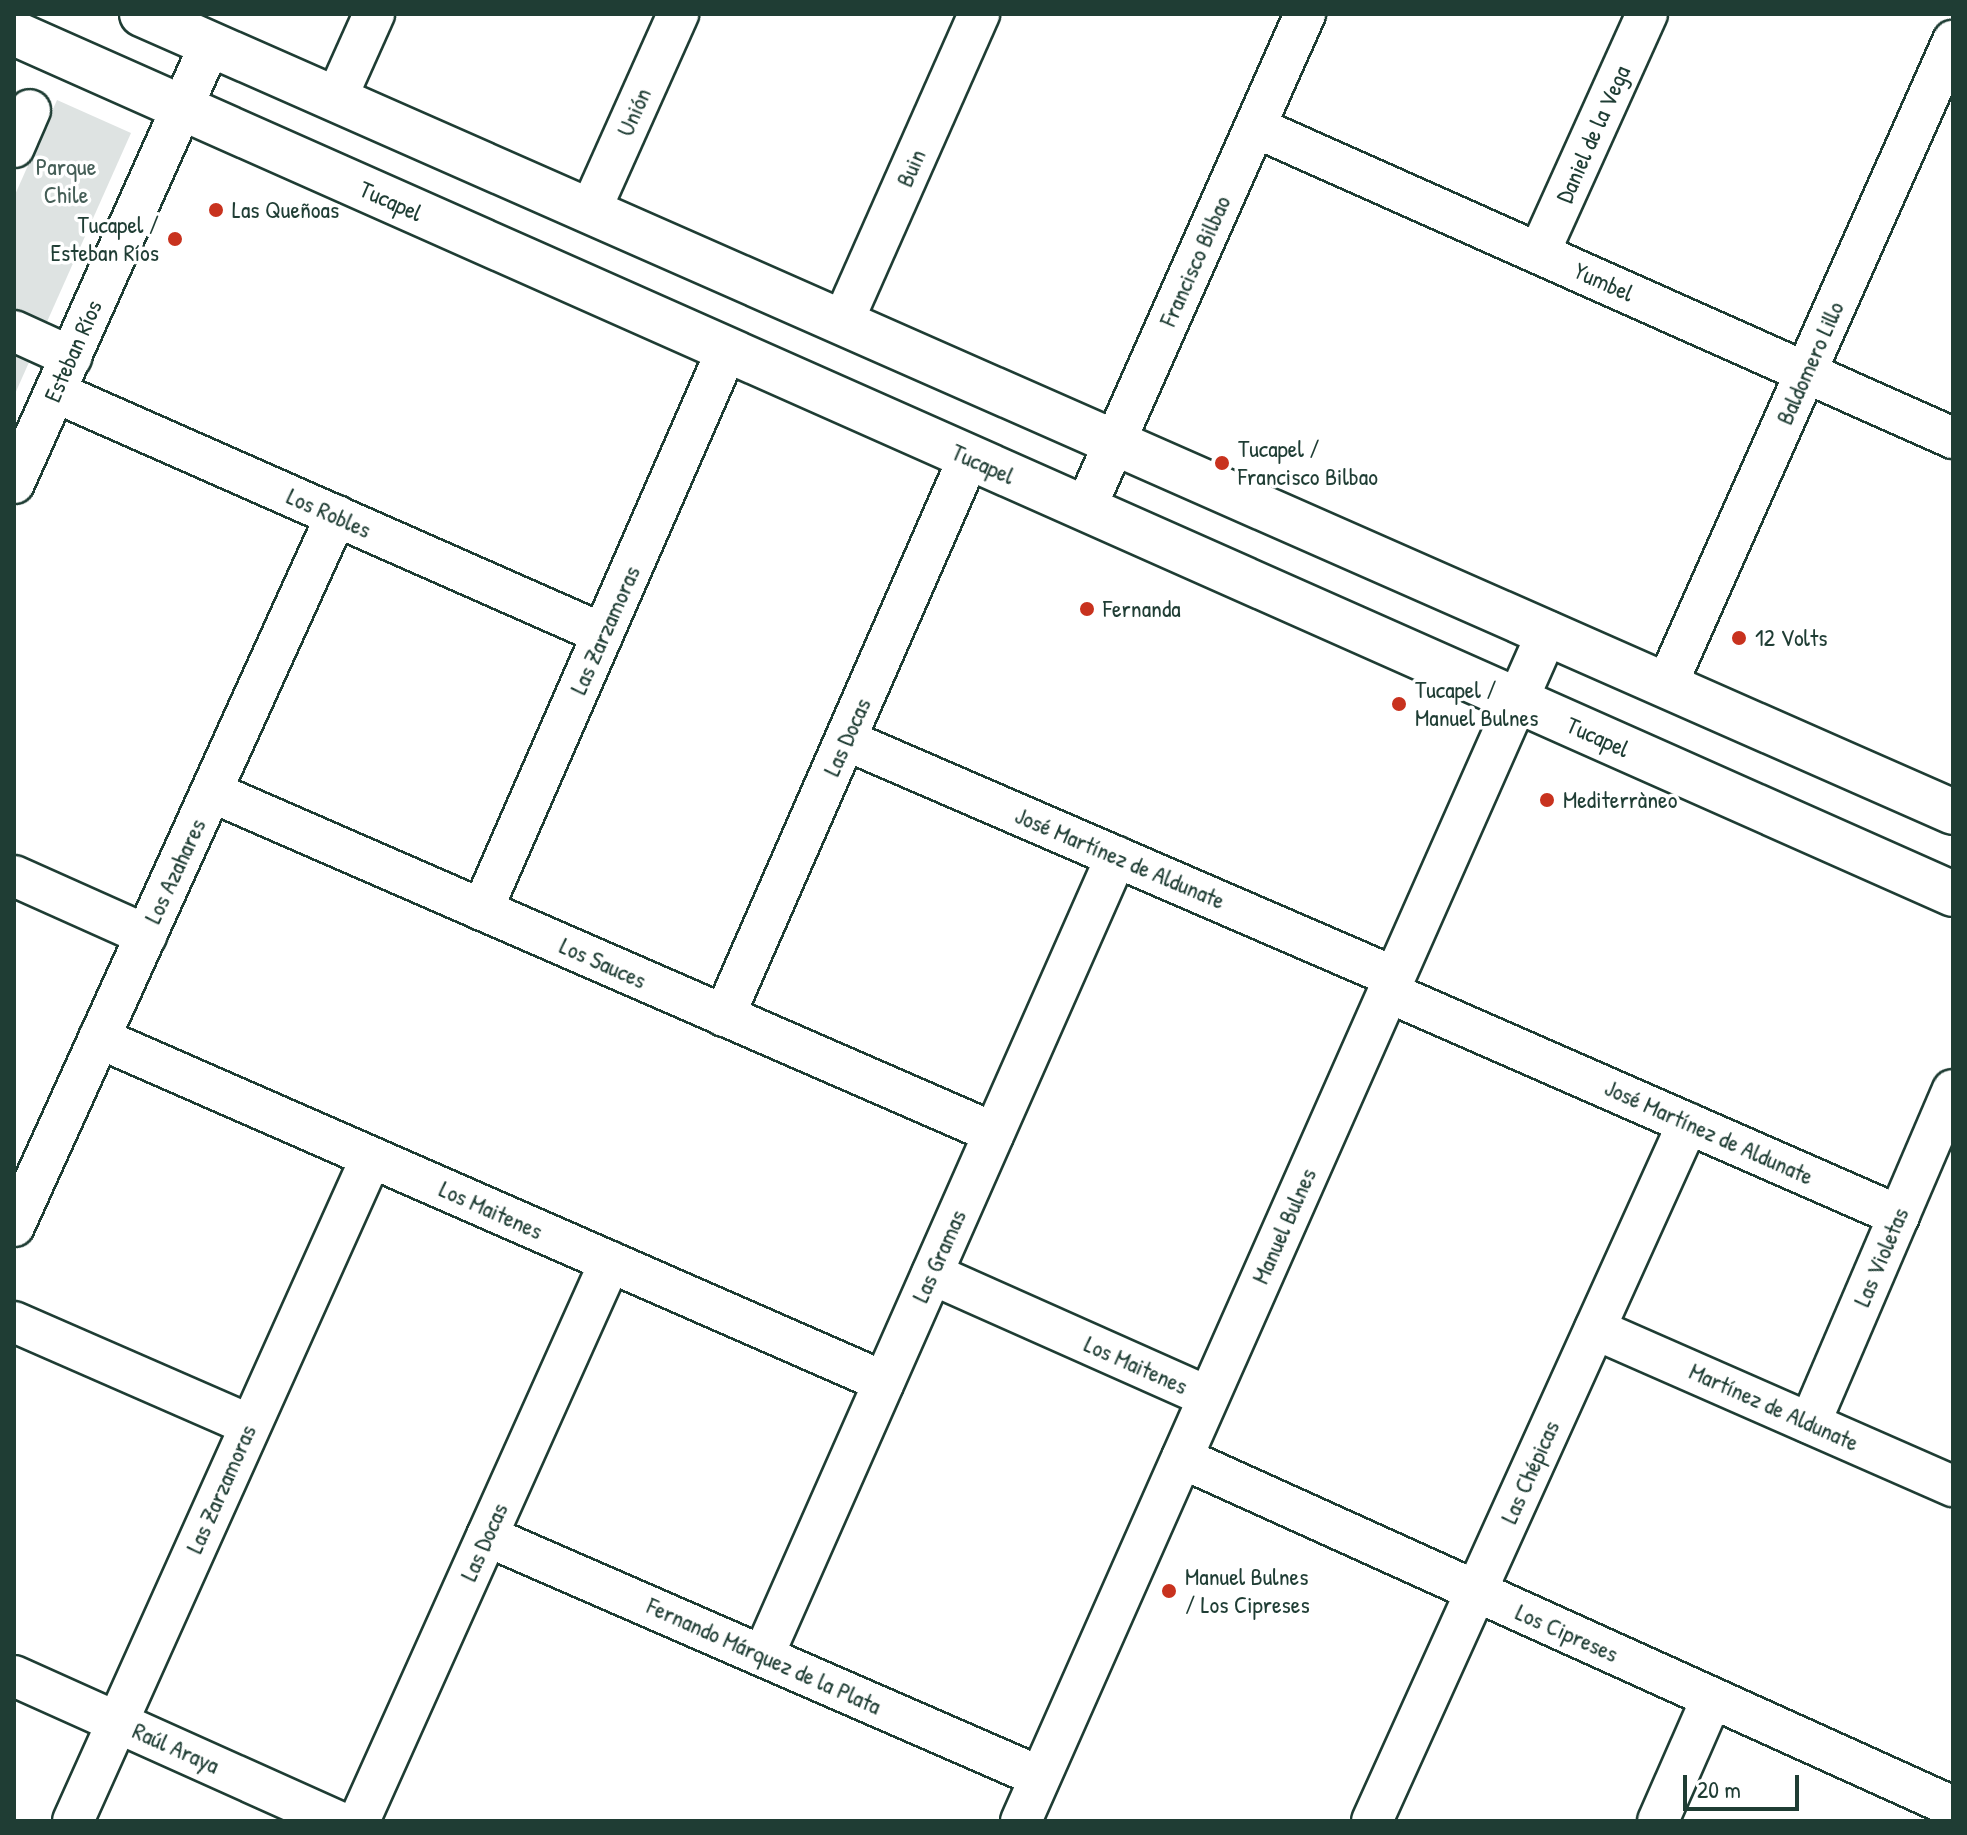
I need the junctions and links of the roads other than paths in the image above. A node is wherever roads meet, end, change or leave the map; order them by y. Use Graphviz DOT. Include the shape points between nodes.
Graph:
graph roads {
  1 [pos="142,14"];
  2 [pos="374,14"];
  3 [pos="678,14"];
  4 [pos="979,14"];
  5 [pos="1305,14"];
  6 [pos="1647,14"];
  7 [pos="14,33"];
  8 [pos="1953,41"];
  9 [pos="210,44"];
  10 [pos="336,99"];
  11 [pos="183,108"];
  12 [pos="30,110"];
  13 [pos="1255,127"];
  14 [pos="14,147"];
  15 [pos="590,211"];
  16 [pos="1539,253"];
  17 [pos="843,321"];
  18 [pos="14,331"];
  19 [pos="727,350"];
  20 [pos="1806,372"];
  21 [pos="63,374"];
  22 [pos="1953,438"];
  23 [pos="1115,441"];
  24 [pos="969,457"];
  25 [pos="14,483"];
  26 [pos="1085,509"];
  27 [pos="336,516"];
  28 [pos="1548,631"];
  29 [pos="603,634"];
  30 [pos="1667,684"];
  31 [pos="1517,701"];
  32 [pos="846,740"];
  33 [pos="212,792"];
  34 [pos="1953,812"];
  35 [pos="1116,857"];
  36 [pos="14,876"];
  37 [pos="1953,894"];
  38 [pos="482,910"];
  39 [pos="146,935"];
  40 [pos="1391,984"];
  41 [pos="724,1016"];
  42 [pos="99,1038"];
  43 [pos="1953,1090"];
  44 [pos="1688,1123"];
  45 [pos="994,1133"];
  46 [pos="371,1158"];
  47 [pos="1899,1216"];
  48 [pos="14,1226"];
  49 [pos="610,1262"];
  50 [pos="932,1274"];
  51 [pos="14,1322"];
  52 [pos="1595,1329"];
  53 [pos="884,1382"];
  54 [pos="1208,1397"];
  55 [pos="1810,1423"];
  56 [pos="250,1425"];
  57 [pos="1182,1458"];
  58 [pos="1953,1486"];
  59 [pos="487,1536"];
  60 [pos="1476,1591"];
  61 [pos="763,1656"];
  62 [pos="14,1676"];
  63 [pos="1712,1698"];
  64 [pos="117,1721"];
  65 [pos="1040,1777"];
  66 [pos="1951,1809"];
  67 [pos="73,1821"];
  68 [pos="337,1821"];
  69 [pos="359,1821"];
  70 [pos="1021,1821"];
  71 [pos="1372,1821"];
  72 [pos="1658,1821"];
  1 -- 9 [label="main road"];
  2 -- 10 [label="street"];
  3 -- 15 [label="street, Unión"];
  4 -- 17 [label="street, Buin"];
  5 -- 13 [label="street, Francisco Bilbao"];
  6 -- 16 [label="street, Daniel de la Vega"];
  7 -- 11 [label="main road, Tucapel"];
  8 -- 20 [label="street, Baldomero Lillo"];
  9 -- 10 [label="main road"];
  9 -- 11 [label="street, Esteban Ríos"];
  10 -- 15 [label="main road"];
  11 -- 19 [label="main road, Tucapel"];
  11 -- 21 [label="street, Esteban Ríos"];
  12 -- 14 [label="street"];
  13 -- 16 [label="street, Yumbel"];
  13 -- 23 [label="street, Francisco Bilbao"];
  15 -- 17 [label="main road"];
  16 -- 20 [label="street, Yumbel"];
  17 -- 23 [label="main road"];
  18 -- 21 [label="street, Los Robles"];
  19 -- 24 [label="main road, Tucapel"];
  19 -- 29 [label="street, Las Zarzamoras"];
  20 -- 22 [label="street, Yumbel"];
  20 -- 30 [label="street, Baldomero Lillo"];
  21 -- 25 [label="street, Esteban Ríos"];
  21 -- 27 [label="street, Los Robles"];
  23 -- 26 [label="street, Francisco Bilbao"];
  23 -- 28 [label="main road"];
  24 -- 26 [label="main road, Tucapel"];
  24 -- 32 [label="street, Las Docas"];
  26 -- 31 [label="main road, Tucapel"];
  27 -- 29 [label="street, Los Robles"];
  27 -- 33 [label="street, Los Azahares"];
  28 -- 30 [label="main road"];
  28 -- 31 [label="street, Manuel Bulnes"];
  29 -- 38 [label="street, Las Zarzamoras"];
  30 -- 34 [label="main road"];
  31 -- 37 [label="main road, Tucapel"];
  31 -- 40 [label="street, Manuel Bulnes"];
  32 -- 35 [label="street, José Martínez de Aldunate"];
  32 -- 41 [label="street, Las Docas"];
  33 -- 38 [label="street, Los Sauces"];
  33 -- 39 [label="street, Los Azahares"];
  35 -- 40 [label="street, José Martínez de Aldunate"];
  35 -- 45 [label="street, Las Gramas"];
  36 -- 39 [label="street"];
  38 -- 41 [label="street, Los Sauces"];
  39 -- 42 [label="street, Los Azahares"];
  40 -- 44 [label="street, José Martínez de Aldunate"];
  40 -- 54 [label="street, Manuel Bulnes"];
  41 -- 45 [label="street, Los Sauces"];
  42 -- 46 [label="street, Los Maitenes"];
  42 -- 48 [label="street, Los Azahares"];
  43 -- 47 [label="street, Las Violetas"];
  44 -- 47 [label="street, José Martínez de Aldunate"];
  44 -- 52 [label="street, Las Chépicas"];
  45 -- 50 [label="street, Las Gramas"];
  46 -- 49 [label="street, Los Maitenes"];
  46 -- 56 [label="street, Las Zarzamoras"];
  47 -- 55 [label="street, Las Violetas"];
  49 -- 53 [label="street, Los Maitenes"];
  49 -- 59 [label="street, Las Docas"];
  50 -- 53 [label="street, Las Gramas"];
  50 -- 54 [label="street, Los Maitenes"];
  51 -- 56 [label="street"];
  52 -- 55 [label="street, Martínez de Aldunate"];
  52 -- 60 [label="street, Las Chépicas"];
  53 -- 61 [label="street, Las Gramas"];
  54 -- 57 [label="street, Manuel Bulnes"];
  55 -- 58 [label="street, Martínez de Aldunate"];
  56 -- 64 [label="street, Las Zarzamoras"];
  57 -- 60 [label="street, Los Cipreses"];
  57 -- 65 [label="street, Manuel Bulnes"];
  59 -- 61 [label="street, Fernando Márquez de la Plata"];
  59 -- 69 [label="street, Las Docas"];
  60 -- 63 [label="street, Los Cipreses"];
  60 -- 71 [label="street, Las Chépicas"];
  61 -- 65 [label="street, Fernando Márquez de la Plata"];
  62 -- 64 [label="street, Raúl Araya"];
  63 -- 66 [label="street, Los Cipreses"];
  63 -- 72 [label="street"];
  64 -- 67 [label="street, Las Zarzamoras"];
  64 -- 68 [label="street, Raúl Araya"];
  65 -- 70 [label="street, Manuel Bulnes"];
}
